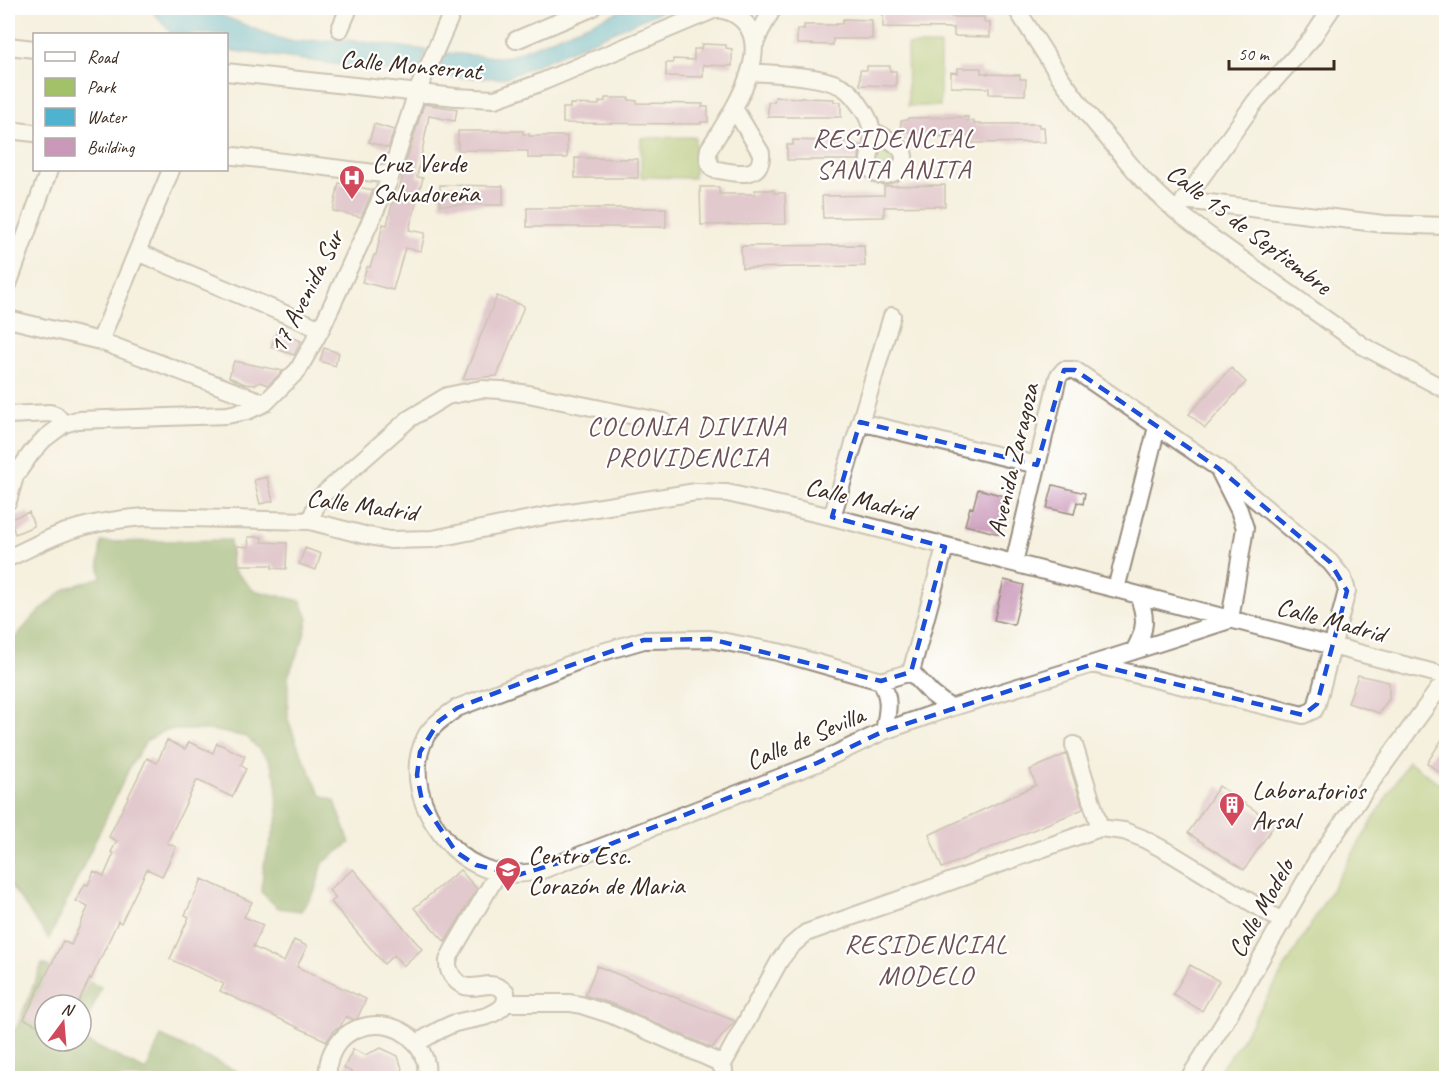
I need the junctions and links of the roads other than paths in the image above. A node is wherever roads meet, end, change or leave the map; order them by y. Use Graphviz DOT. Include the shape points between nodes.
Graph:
graph roads {
  1 [pos="349,8"];
  2 [pos="454,8"];
  3 [pos="592,8"];
  4 [pos="717,8"];
  5 [pos="772,8"];
  6 [pos="1016,8"];
  7 [pos="1332,8"];
  8 [pos="340,29"];
  9 [pos="516,40"];
  10 [pos="8,46"];
  11 [pos="754,46"];
  12 [pos="33,49"];
  13 [pos="228,72"];
  14 [pos="750,72"];
  15 [pos="417,92"];
  16 [pos="734,108"];
  17 [pos="8,130"];
  18 [pos="872,131"];
  19 [pos="33,134"];
  20 [pos="228,155"];
  21 [pos="49,171"];
  22 [pos="171,171"];
  23 [pos="391,175"];
  24 [pos="1180,206"];
  25 [pos="1446,226"];
  26 [pos="137,252"];
  27 [pos="8,285"];
  28 [pos="892,316"];
  29 [pos="8,319"];
  30 [pos="321,329"];
  31 [pos="100,341"];
  32 [pos="1446,390"];
  33 [pos="265,403"];
  34 [pos="8,415"];
  35 [pos="664,422"];
  36 [pos="860,422"];
  37 [pos="64,424"];
  38 [pos="1157,428"];
  39 [pos="1037,465"];
  40 [pos="1218,468"];
  41 [pos="8,501"];
  42 [pos="832,517"];
  43 [pos="310,522"];
  44 [pos="945,547"];
  45 [pos="8,558"];
  46 [pos="1014,563"];
  47 [pos="1116,589"];
  48 [pos="1138,595"];
  49 [pos="1230,620"];
  50 [pos="1333,646"];
  51 [pos="1134,651"];
  52 [pos="1093,664"];
  53 [pos="910,672"];
  54 [pos="1446,678"];
  55 [pos="881,681"];
  56 [pos="950,708"];
  57 [pos="884,731"];
  58 [pos="1074,745"];
  59 [pos="1100,828"];
  60 [pos="498,873"];
  61 [pos="1283,922"];
  62 [pos="506,1003"];
  63 [pos="417,1043"];
  64 [pos="723,1072"];
  65 [pos="327,1078"];
  66 [pos="427,1078"];
  67 [pos="1190,1078"];
  1 -- 8 [label="street"];
  2 -- 15 [label="street, 17 Avenida Sur"];
  3 -- 9 [label="street"];
  4 -- 11 [label="street" via="742,20 750,29"];
  4 -- 15 [label="street, Calle Monserrat" via="495,99"];
  5 -- 11 [label="street"];
  6 -- 24 [label="street, Calle 15 de Septiembre" via="1084,111 1143,180"];
  7 -- 24 [label="street" via="1312,38 1255,102"];
  10 -- 12 [label="street"];
  11 -- 14 [label="street"];
  13 -- 15 [label="street, Calle Monserrat"];
  14 -- 16 [label="street"];
  14 -- 18 [label="street" via="830,82 848,91 869,119"];
  15 -- 23 [label="street, 17 Avenida Sur"];
  17 -- 19 [label="street"];
  20 -- 23 [label="street"];
  21 -- 27 [label="street"];
  22 -- 26 [label="street"];
  23 -- 30 [label="street, 17 Avenida Sur"];
  24 -- 25 [label="street"];
  24 -- 32 [label="street, Calle 15 de Septiembre" via="1212,238 1363,346"];
  26 -- 30 [label="street"];
  26 -- 31 [label="street"];
  28 -- 36 [label="street"];
  29 -- 31 [label="street"];
  30 -- 33 [label="street, 17 Avenida Sur" via="298,370"];
  31 -- 33 [label="street"];
  33 -- 37 [label="street, 17 Avenida Sur" via="227,415 77,420"];
  34 -- 37 [label="street" via="50,413"];
  35 -- 43 [label="street" via="510,391 481,389 447,396 409,419 319,498"];
  36 -- 39 [label="street"];
  36 -- 42 [label="street"];
  37 -- 41 [label="street" via="32,452 15,476"];
  38 -- 39 [label="street, Avenida Zaragoza" via="1075,370 1064,370"];
  38 -- 40 [label="street"];
  38 -- 47 [label="street"];
  39 -- 46 [label="street, Avenida Zaragoza"];
  40 -- 49 [label="street" via="1245,528"];
  40 -- 50 [label="street" via="1330,562 1343,578 1347,591"];
  42 -- 43 [label="street, Calle Madrid" via="727,493 696,492 544,516 433,539 390,540"];
  42 -- 44 [label="street, Calle Madrid"];
  43 -- 45 [label="street, Calle Madrid" via="122,518 63,533"];
  44 -- 46 [label="street, Calle Madrid"];
  44 -- 53 [label="street"];
  46 -- 47 [label="street, Calle Madrid"];
  47 -- 48 [label="street, Calle Madrid"];
  48 -- 49 [label="street, Calle Madrid"];
  48 -- 51 [label="street" via="1145,624"];
  49 -- 50 [label="street, Calle Madrid"];
  49 -- 51 [label="street, Calle de Sevilla"];
  50 -- 52 [label="street" via="1314,710 1303,715"];
  50 -- 54 [label="street, Calle Madrid"];
  51 -- 52 [label="street, Calle de Sevilla"];
  52 -- 56 [label="street, Calle de Sevilla"];
  53 -- 55 [label="street"];
  53 -- 56 [label="street"];
  54 -- 61 [label="street, Calle Modelo" via="1319,857"];
  55 -- 57 [label="street" via="888,699"];
  55 -- 60 [label="street" via="778,652 710,639 644,640 599,653 457,708 427,734 420,752 417,775 422,801 435,826 456,852"];
  56 -- 57 [label="street, Calle de Sevilla"];
  57 -- 60 [label="street, Calle de Sevilla" via="817,763 540,871"];
  58 -- 59 [label="street"];
  59 -- 61 [label="street" via="1142,838"];
  59 -- 64 [label="street" via="806,933 780,960"];
  60 -- 62 [label="street" via="448,959 448,970 457,982 469,987 499,987 506,992"];
  61 -- 67 [label="street, Calle Modelo"];
  62 -- 63 [label="street" via="489,1015 442,1028"];
  62 -- 64 [label="street" via="581,1005 718,1062"];
  63 -- 65 [label="street" via="402,1030 383,1024 363,1026 346,1034 333,1049"];
  63 -- 66 [label="street" via="426,1061"];
}
